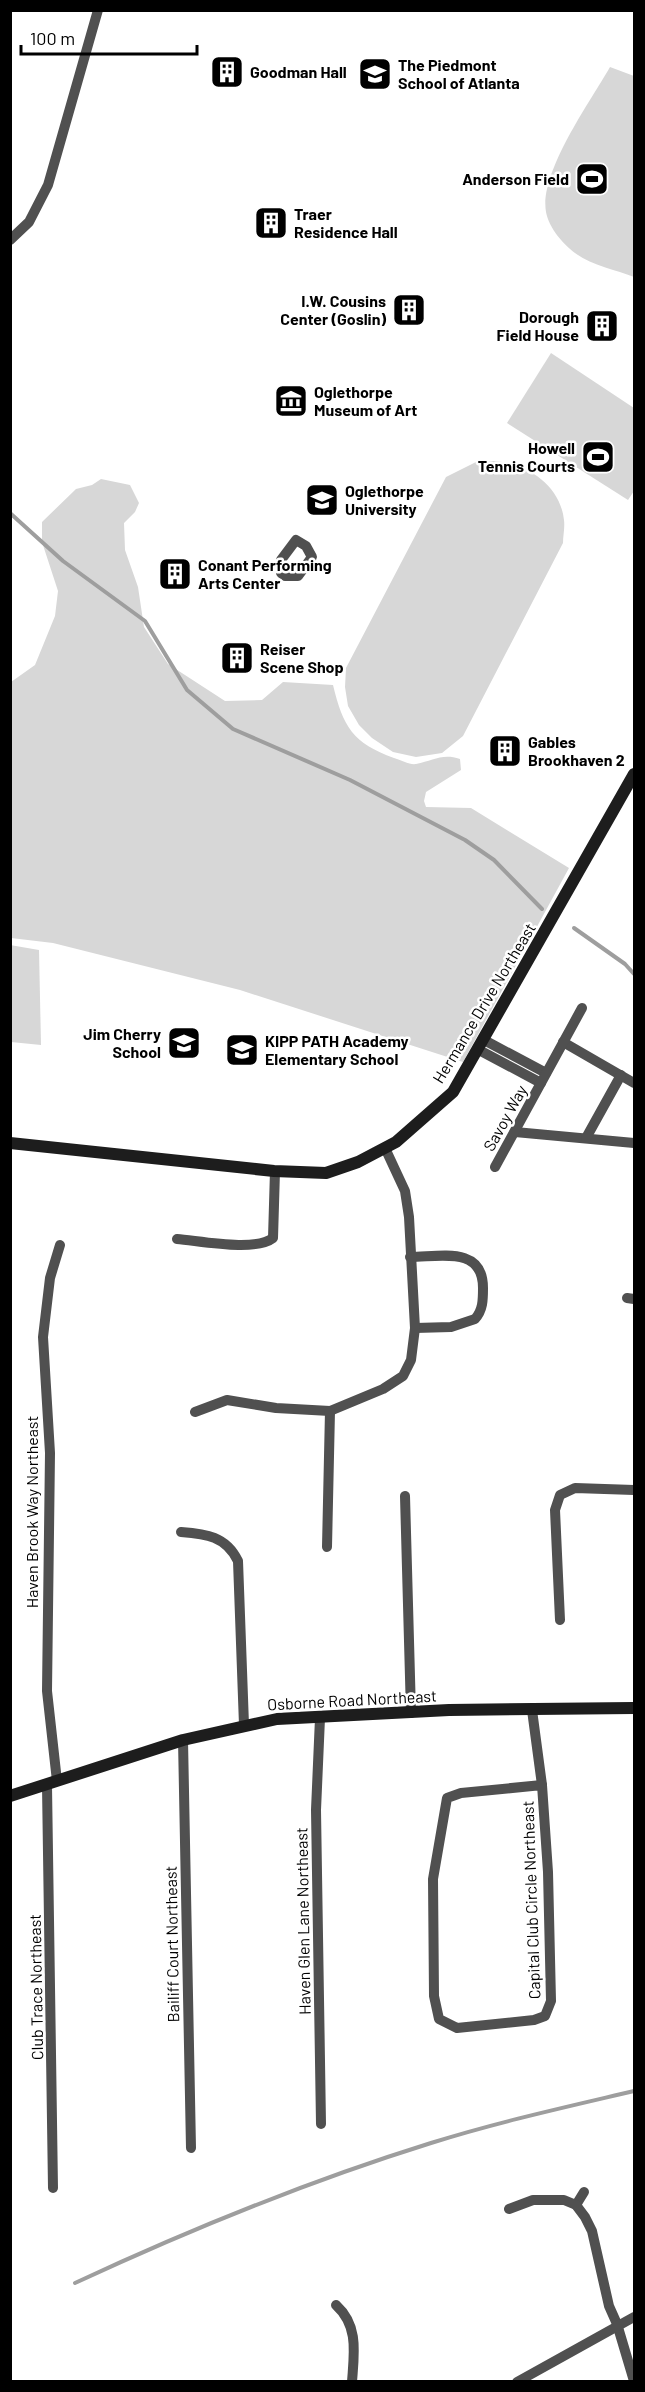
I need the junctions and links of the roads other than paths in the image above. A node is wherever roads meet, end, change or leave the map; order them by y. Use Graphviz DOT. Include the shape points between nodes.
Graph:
graph roads {
  1 [pos="98,10"];
  2 [pos="10,240"];
  3 [pos="634,774"];
  4 [pos="582,1008"];
  5 [pos="563,1042"];
  6 [pos="482,1045"];
  7 [pos="621,1075"];
  8 [pos="544,1078"];
  9 [pos="634,1083"];
  10 [pos="514,1132"];
  11 [pos="586,1138"];
  12 [pos="10,1143"];
  13 [pos="634,1143"];
  14 [pos="385,1148"];
  15 [pos="495,1167"];
  16 [pos="275,1171"];
  17 [pos="177,1239"];
  18 [pos="60,1245"];
  19 [pos="410,1257"];
  20 [pos="415,1328"];
  21 [pos="330,1411"];
  22 [pos="195,1412"];
  23 [pos="634,1490"];
  24 [pos="405,1496"];
  25 [pos="181,1532"];
  26 [pos="327,1547"];
  27 [pos="560,1620"];
  28 [pos="634,1708"];
  29 [pos="532,1710"];
  30 [pos="411,1713"];
  31 [pos="321,1718"];
  32 [pos="244,1725"];
  33 [pos="183,1740"];
  34 [pos="52,1784"];
  35 [pos="542,1785"];
  36 [pos="10,1796"];
  37 [pos="321,2124"];
  38 [pos="191,2148"];
  39 [pos="52,2188"];
  40 [pos="584,2192"];
  41 [pos="576,2205"];
  42 [pos="509,2209"];
  43 [pos="336,2305"];
  44 [pos="634,2317"];
  45 [pos="617,2324"];
  46 [pos="634,2381"];
  47 [pos="352,2382"];
  48 [pos="517,2382"];
  1 -- 2 [label="street" via="48,185 29,222"];
  3 -- 6 [label="street, Hermance Drive Northeast"];
  4 -- 5 [label="street, Savoy Way"];
  5 -- 7 [label="street"];
  5 -- 8 [label="street, Savoy Way"];
  6 -- 8 [label="street, Savoy Way"];
  6 -- 14 [label="street, Hermance Drive Northeast" via="453,1092 416,1127"];
  7 -- 9 [label="street"];
  7 -- 11 [label="street"];
  8 -- 10 [label="street, Savoy Way"];
  10 -- 11 [label="street"];
  10 -- 15 [label="street, Savoy Way"];
  11 -- 13 [label="street"];
  12 -- 16 [label="street, Hermance Drive Northeast"];
  14 -- 16 [label="street, Hermance Drive Northeast" via="327,1173"];
  14 -- 19 [label="street" via="405,1191"];
  16 -- 17 [label="street" via="273,1238 266,1244"];
  18 -- 34 [label="street, Haven Brook Way Northeast" via="50,1278 43,1337 50,1453 47,1691"];
  19 -- 20 [label="street"];
  19 -- 20 [label="street" via="461,1256 474,1262 483,1281 483,1306 475,1319 451,1327"];
  20 -- 21 [label="street" via="411,1360 403,1376 383,1389"];
  21 -- 22 [label="street" via="227,1400"];
  21 -- 26 [label="street"];
  23 -- 27 [label="street" via="574,1488 560,1495 555,1510"];
  24 -- 30 [label="street"];
  25 -- 32 [label="street" via="222,1540 232,1548 238,1561"];
  28 -- 29 [label="street, Osborne Road Northeast"];
  29 -- 30 [label="street, Osborne Road Northeast"];
  29 -- 35 [label="street, Capital Club Circle Northeast"];
  30 -- 31 [label="street, Osborne Road Northeast"];
  31 -- 32 [label="street, Osborne Road Northeast"];
  31 -- 37 [label="street, Haven Glen Lane Northeast" via="316,1810"];
  32 -- 33 [label="street, Osborne Road Northeast"];
  33 -- 34 [label="street, Osborne Road Northeast"];
  33 -- 38 [label="street, Bailiff Court Northeast"];
  34 -- 36 [label="street, Osborne Road Northeast"];
  34 -- 39 [label="street, Club Trace Northeast"];
  35 -- 35 [label="street, Capital Club Circle Northeast" via="551,2001 545,2016 534,2020 457,2028 439,2019 434,1996 433,1879 447,1798 461,1793"];
  40 -- 41 [label="street"];
  41 -- 42 [label="street" via="547,2199"];
  41 -- 45 [label="street" via="592,2231 609,2306"];
  43 -- 47 [label="street" via="346,2314 354,2337"];
  44 -- 45 [label="street"];
  45 -- 46 [label="street"];
  45 -- 48 [label="street"];
}
